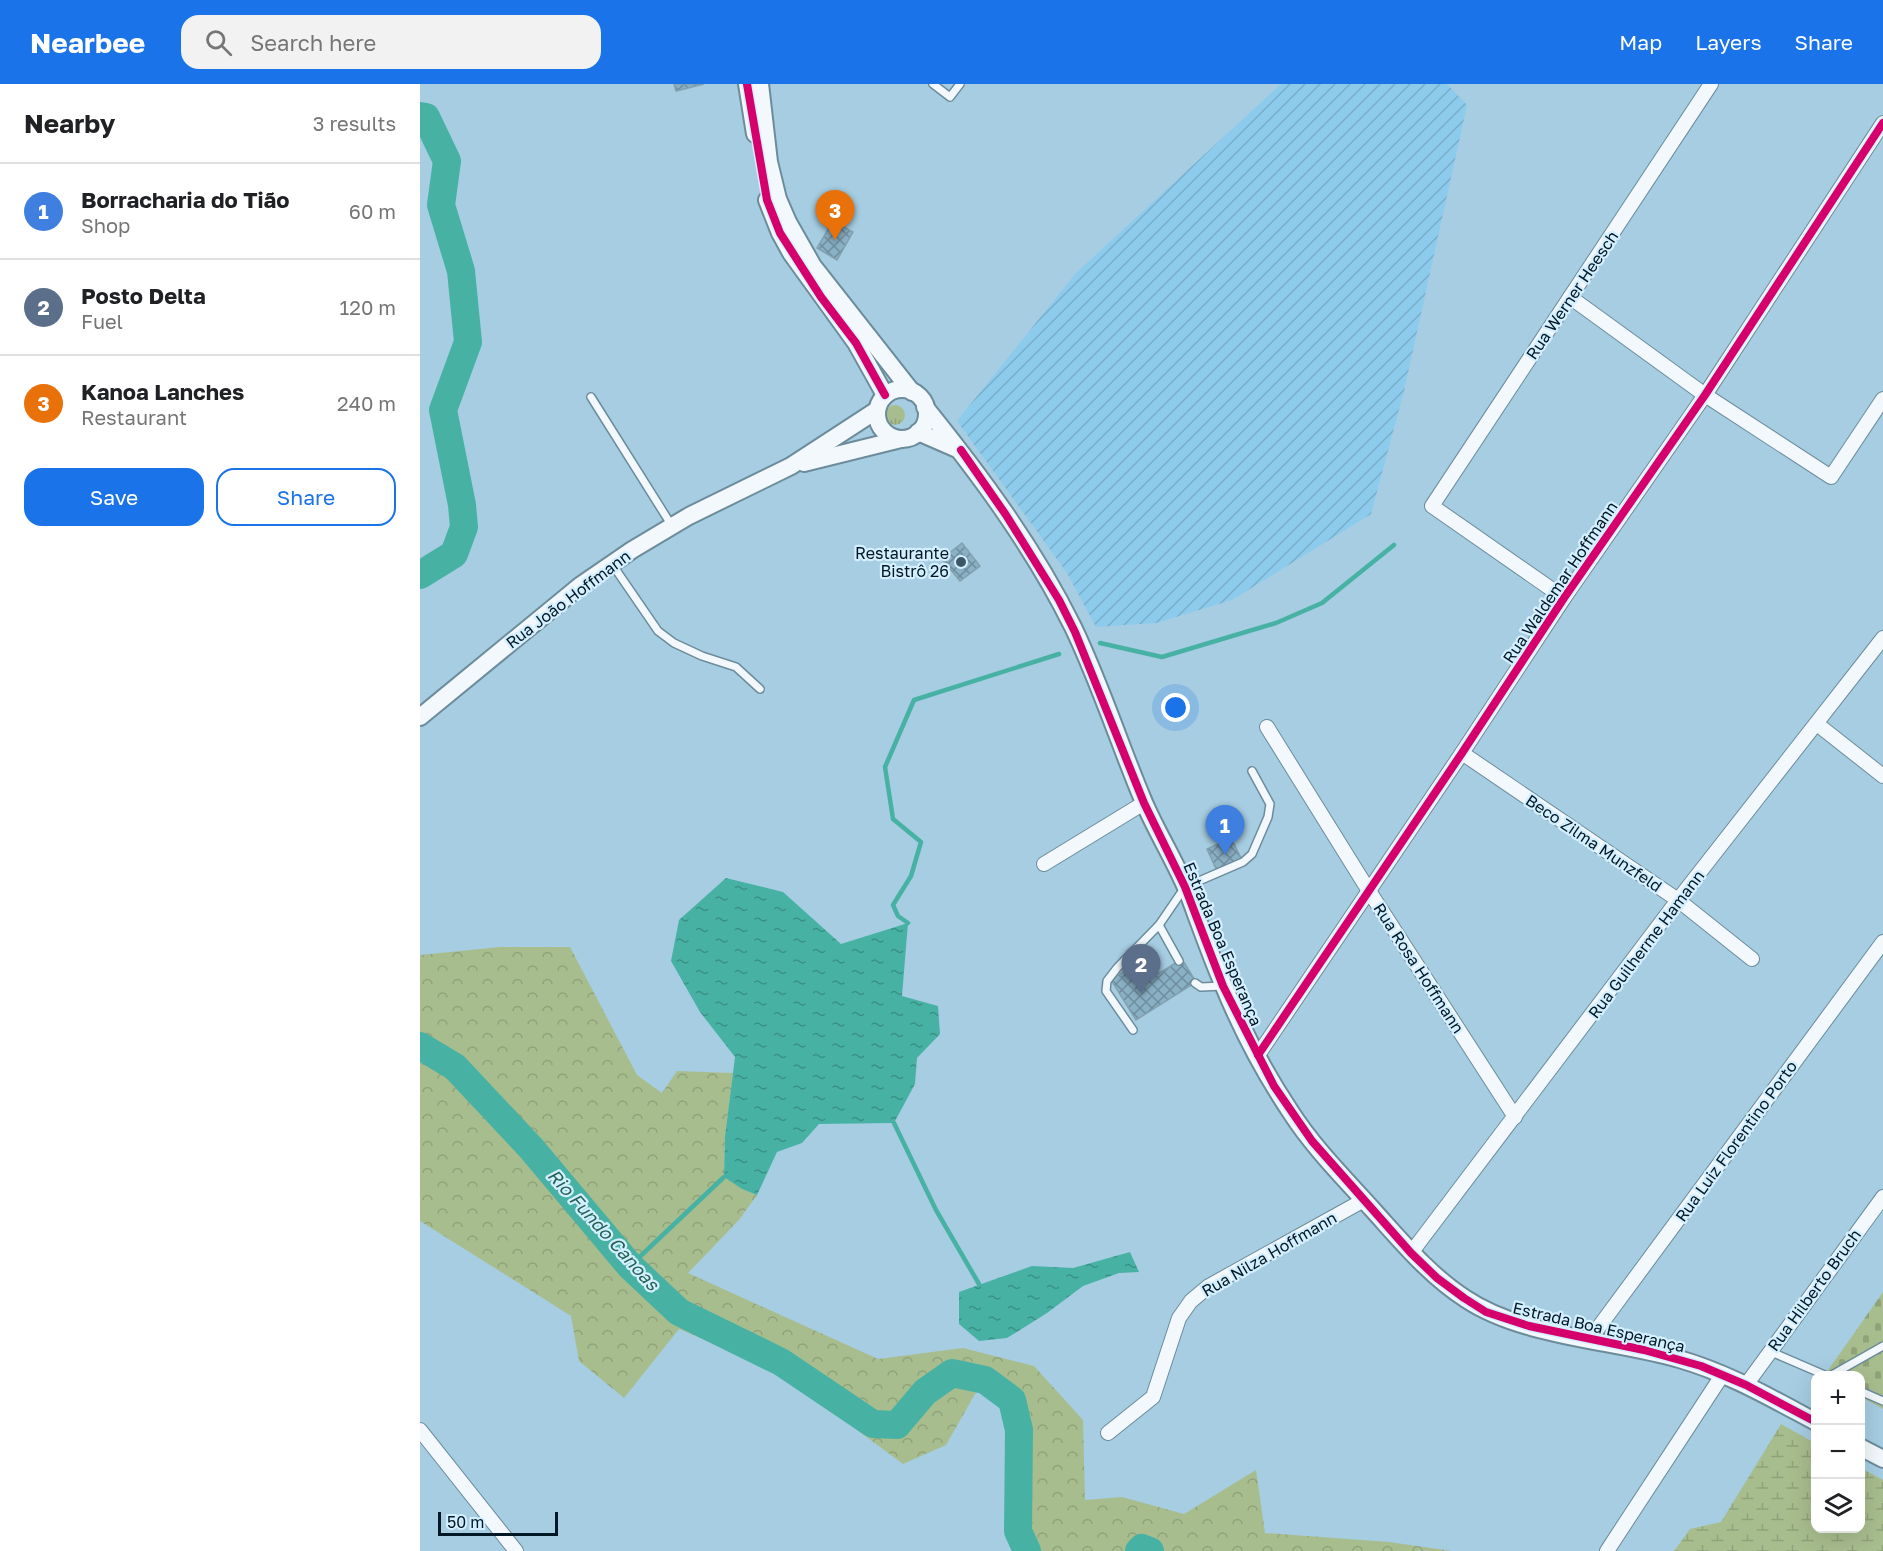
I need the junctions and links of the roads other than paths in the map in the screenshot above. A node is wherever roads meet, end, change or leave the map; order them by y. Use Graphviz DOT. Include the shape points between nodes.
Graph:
graph roads {
  1 [pos="747,84"];
  2 [pos="760,84"];
  3 [pos="933,84"];
  4 [pos="960,84"];
  5 [pos="1712,84"];
  6 [pos="1883,123"];
  7 [pos="1570,297"];
  8 [pos="912,392"];
  9 [pos="885,395"];
  10 [pos="1705,395"];
  11 [pos="591,397"];
  12 [pos="1883,399"];
  13 [pos="925,406"];
  14 [pos="877,410"];
  15 [pos="918,432"];
  16 [pos="901,439"];
  17 [pos="961,450"];
  18 [pos="791,466"];
  19 [pos="672,526"];
  20 [pos="612,564"];
  21 [pos="1564,598"];
  22 [pos="1883,638"];
  23 [pos="760,689"];
  24 [pos="420,717"];
  25 [pos="1817,724"];
  26 [pos="1267,727"];
  27 [pos="1462,753"];
  28 [pos="1252,771"];
  29 [pos="1883,776"];
  30 [pos="1144,803"];
  31 [pos="1044,864"];
  32 [pos="1185,887"];
  33 [pos="1369,891"];
  34 [pos="1678,900"];
  35 [pos="1159,925"];
  36 [pos="1883,942"];
  37 [pos="1752,959"];
  38 [pos="1179,961"];
  39 [pos="1195,983"];
  40 [pos="1223,986"];
  41 [pos="1133,1030"];
  42 [pos="1257,1054"];
  43 [pos="1515,1117"];
  44 [pos="1883,1197"];
  45 [pos="1364,1200"];
  46 [pos="1411,1252"];
  47 [pos="1590,1340"];
  48 [pos="1883,1346"];
  49 [pos="1769,1351"];
  50 [pos="1816,1371"];
  51 [pos="1837,1371"];
  52 [pos="1723,1374"];
  53 [pos="1746,1385"];
  54 [pos="1865,1393"];
  55 [pos="1883,1401"];
  56 [pos="1811,1420"];
  57 [pos="420,1430"];
  58 [pos="1108,1433"];
  59 [pos="1865,1450"];
  60 [pos="1883,1459"];
  61 [pos="516,1551"];
  62 [pos="1607,1551"];
  1 -- 9 [label="street" via="767,200 780,233 856,343"];
  2 -- 8 [label="street" via="769,162 788,222 813,266"];
  3 -- 4 [label="lane" via="950,97"];
  5 -- 7 [label="street, Rua Werner Heesch"];
  6 -- 10 [label="street, Rua Waldemar Hoffmann"];
  7 -- 10 [label="street"];
  7 -- 21 [label="street, Rua Werner Heesch" via="1432,506"];
  8 -- 9 [label="street" via="898,389"];
  8 -- 13 [label="street"];
  9 -- 14 [label="street"];
  10 -- 12 [label="street" via="1831,477"];
  10 -- 21 [label="street, Rua Waldemar Hoffmann"];
  11 -- 19 [label="lane"];
  13 -- 15 [label="street" via="926,420"];
  13 -- 17 [label="street, Estrada Boa Esperança"];
  14 -- 16 [label="street" via="880,426 892,437"];
  14 -- 18 [label="street, Rua João Hoffmann"];
  15 -- 16 [label="street"];
  15 -- 17 [label="street"];
  16 -- 18 [label="street, Rua João Hoffmann"];
  17 -- 30 [label="street, Estrada Boa Esperança" via="1059,600"];
  18 -- 19 [label="street, Rua João Hoffmann"];
  19 -- 20 [label="street, Rua João Hoffmann"];
  20 -- 23 [label="lane" via="658,632 702,656 736,667"];
  20 -- 24 [label="street, Rua João Hoffmann"];
  21 -- 27 [label="street, Rua Waldemar Hoffmann"];
  22 -- 25 [label="street, Rua Guilherme Hamann"];
  25 -- 29 [label="street"];
  25 -- 34 [label="street, Rua Guilherme Hamann"];
  26 -- 33 [label="street, Rua Rosa Hoffmann"];
  27 -- 33 [label="street, Rua Waldemar Hoffmann"];
  27 -- 34 [label="street, Beco Zilma Munzfeld"];
  28 -- 32 [label="lane" via="1270,804 1269,818 1252,854 1243,862"];
  30 -- 31 [label="street"];
  30 -- 32 [label="street, Estrada Boa Esperança"];
  32 -- 35 [label="lane"];
  32 -- 40 [label="street, Estrada Boa Esperança"];
  33 -- 42 [label="street, Rua Waldemar Hoffmann"];
  33 -- 43 [label="street, Rua Rosa Hoffmann"];
  34 -- 37 [label="street, Beco Zilma Munzfeld"];
  34 -- 43 [label="street, Rua Guilherme Hamann"];
  35 -- 38 [label="lane"];
  35 -- 41 [label="lane" via="1117,968 1106,987"];
  36 -- 47 [label="street, Rua Luiz Florentino Porto"];
  39 -- 40 [label="lane" via="1201,987"];
  40 -- 42 [label="street, Estrada Boa Esperança"];
  42 -- 45 [label="street, Estrada Boa Esperança" via="1311,1141"];
  43 -- 46 [label="street, Rua Guilherme Hamann"];
  44 -- 49 [label="street, Rua Hilberto Bruch"];
  45 -- 46 [label="street, Estrada Boa Esperança"];
  45 -- 58 [label="street, Rua Nilza Hoffmann" via="1209,1286 1191,1301 1179,1318 1153,1397"];
  46 -- 47 [label="street, Estrada Boa Esperança" via="1437,1278 1486,1312"];
  47 -- 52 [label="street, Estrada Boa Esperança" via="1676,1358"];
  48 -- 51 [label="lane"];
  49 -- 50 [label="lane"];
  49 -- 53 [label="street, Rua Hilberto Bruch"];
  52 -- 53 [label="street, Estrada Boa Esperança"];
  52 -- 62 [label="street"];
  53 -- 56 [label="street, Estrada Boa Esperança"];
  54 -- 55 [label="lane"];
  57 -- 61 [label="street"];
  59 -- 60 [label="street"];
}
